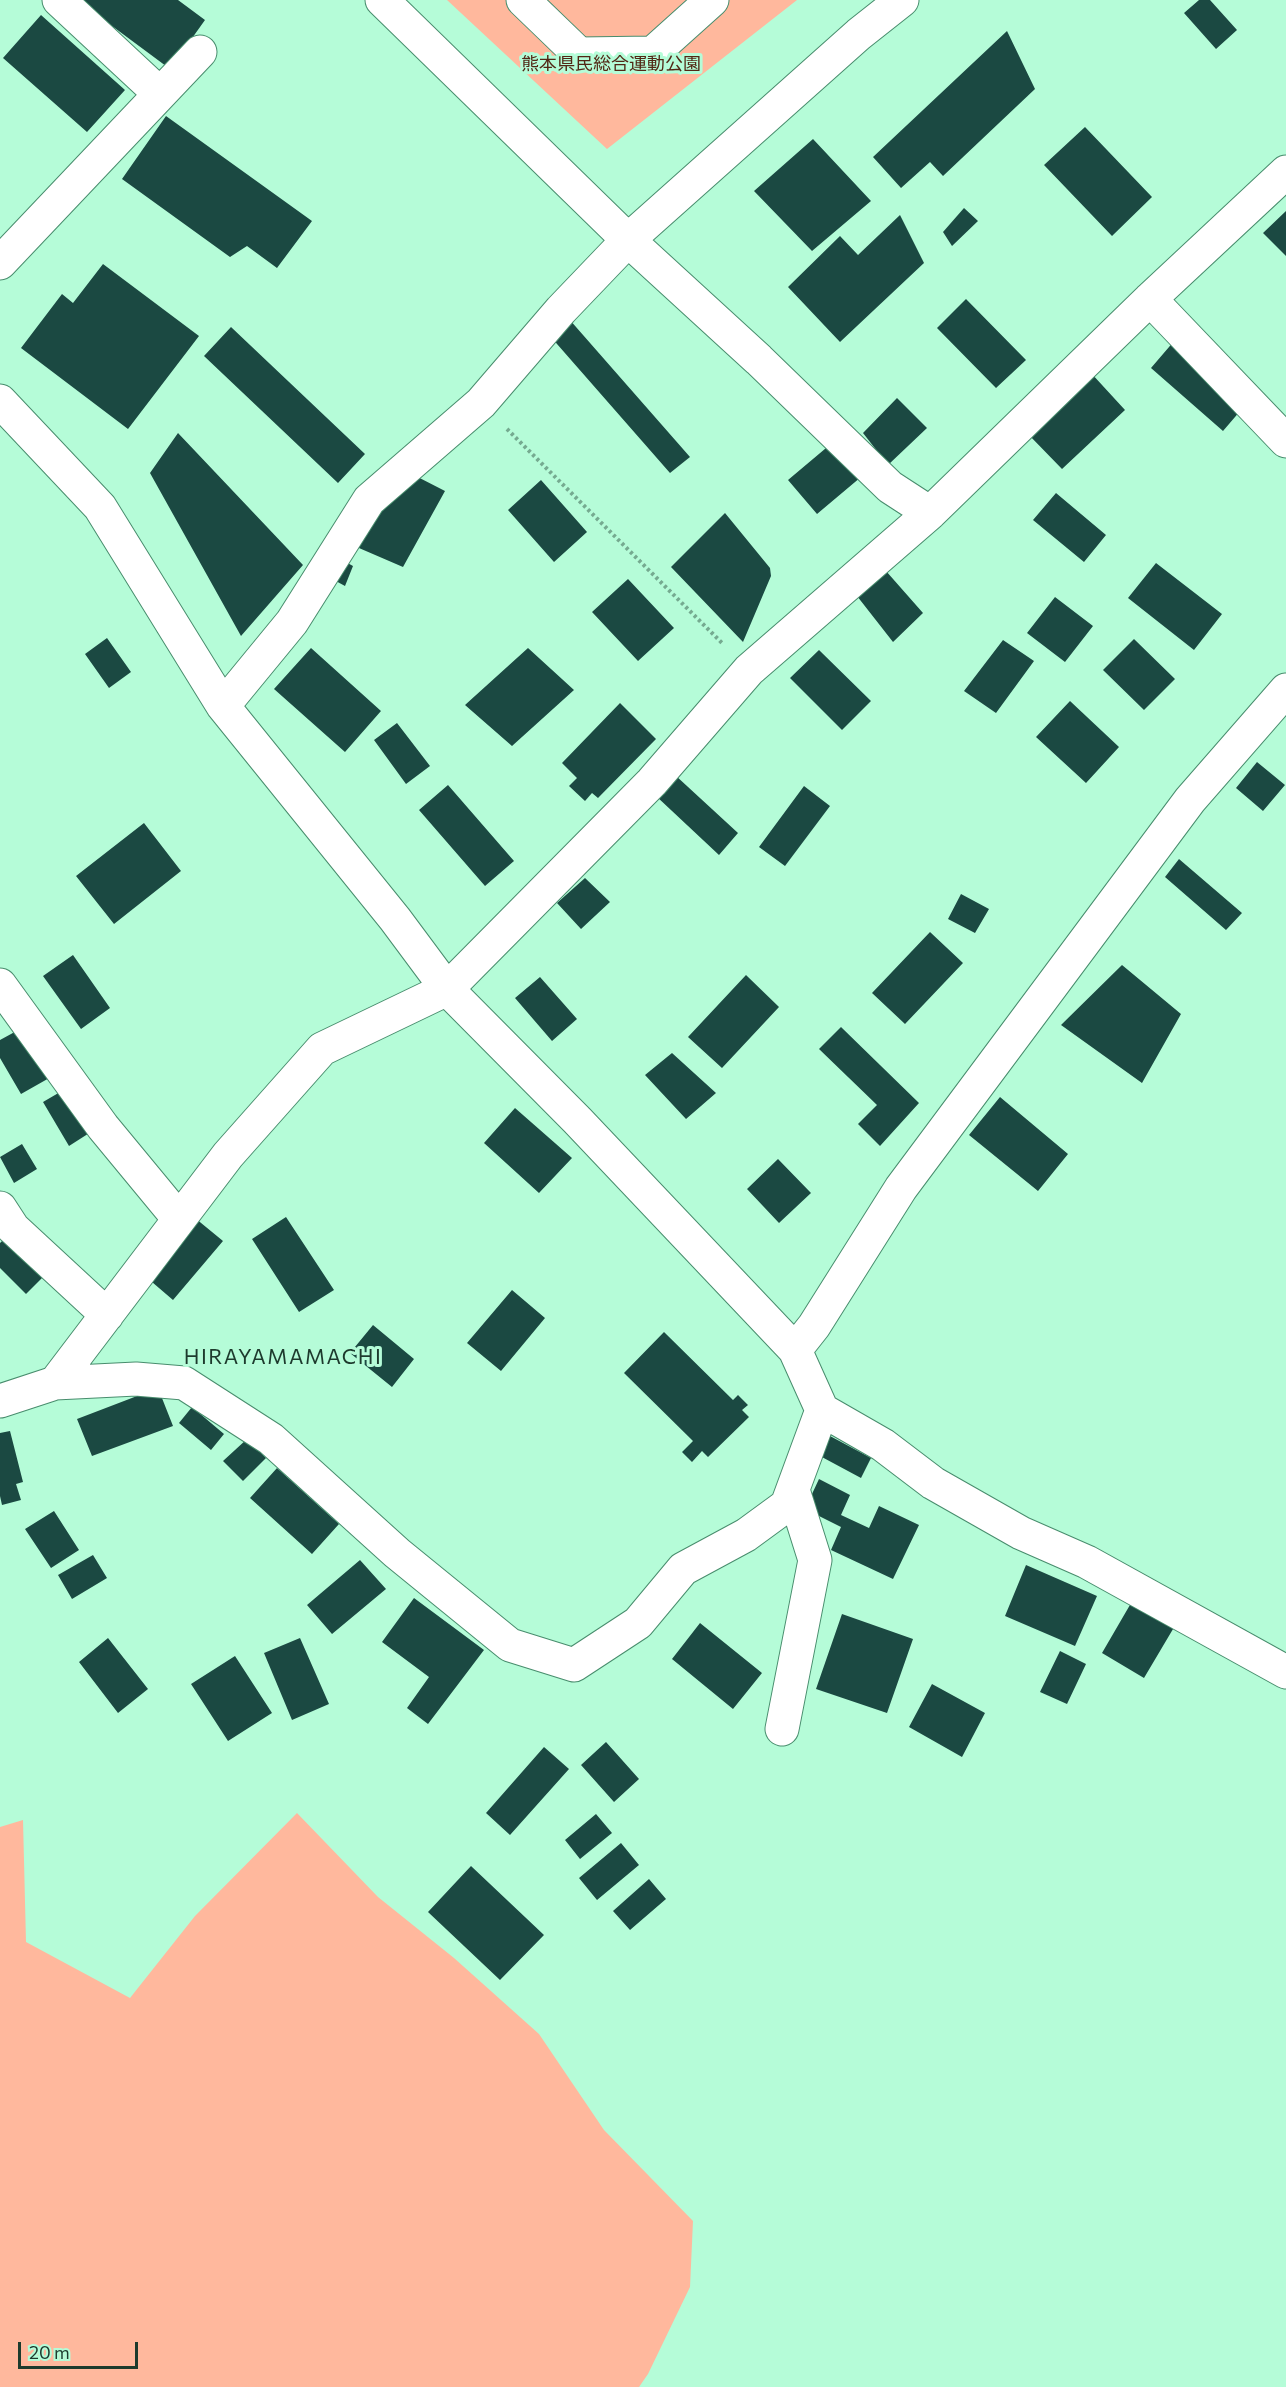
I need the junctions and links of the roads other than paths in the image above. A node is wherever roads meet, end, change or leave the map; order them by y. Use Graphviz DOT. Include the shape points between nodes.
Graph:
graph roads {
  1 [pos="59,0"];
  2 [pos="382,0"];
  3 [pos="523,0"];
  4 [pos="712,0"];
  5 [pos="902,0"];
  6 [pos="200,52"];
  7 [pos="160,94"];
  8 [pos="1286,172"];
  9 [pos="628,240"];
  10 [pos="0,263"];
  11 [pos="1149,299"];
  12 [pos="0,400"];
  13 [pos="1286,441"];
  14 [pos="930,513"];
  15 [pos="1286,690"];
  16 [pos="223,706"];
  17 [pos="0,985"];
  18 [pos="447,989"];
  19 [pos="0,1208"];
  20 [pos="179,1219"];
  21 [pos="107,1315"];
  22 [pos="795,1350"];
  23 [pos="55,1383"];
  24 [pos="0,1401"];
  25 [pos="822,1410"];
  26 [pos="793,1490"];
  27 [pos="1286,1672"];
  28 [pos="782,1729"];
  1 -- 7 [label="street"];
  2 -- 9 [label="street"];
  3 -- 4 [label="street" via="579,54 653,53"];
  5 -- 9 [label="street"];
  6 -- 7 [label="street"];
  7 -- 10 [label="street"];
  8 -- 11 [label="street"];
  9 -- 14 [label="street" via="890,487"];
  9 -- 16 [label="street" via="481,403 369,500 292,622"];
  11 -- 13 [label="street"];
  11 -- 14 [label="street"];
  12 -- 16 [label="street" via="100,507"];
  14 -- 18 [label="street" via="749,670 652,782"];
  15 -- 22 [label="street" via="1190,800 908,1179"];
  16 -- 18 [label="street"];
  17 -- 20 [label="street" via="103,1127"];
  18 -- 20 [label="street" via="322,1049 228,1155"];
  18 -- 22 [label="street"];
  19 -- 21 [label="street" via="14,1228"];
  20 -- 21 [label="street"];
  21 -- 23 [label="street"];
  22 -- 25 [label="street"];
  23 -- 24 [label="street"];
  23 -- 26 [label="street" via="136,1379 184,1383 271,1439 397,1553 510,1645 574,1665 638,1623 683,1569 746,1535 787,1505"];
  25 -- 26 [label="street"];
  25 -- 27 [label="street" via="883,1445 933,1483 1021,1533 1087,1562"];
  26 -- 28 [label="street" via="816,1560"];
}
